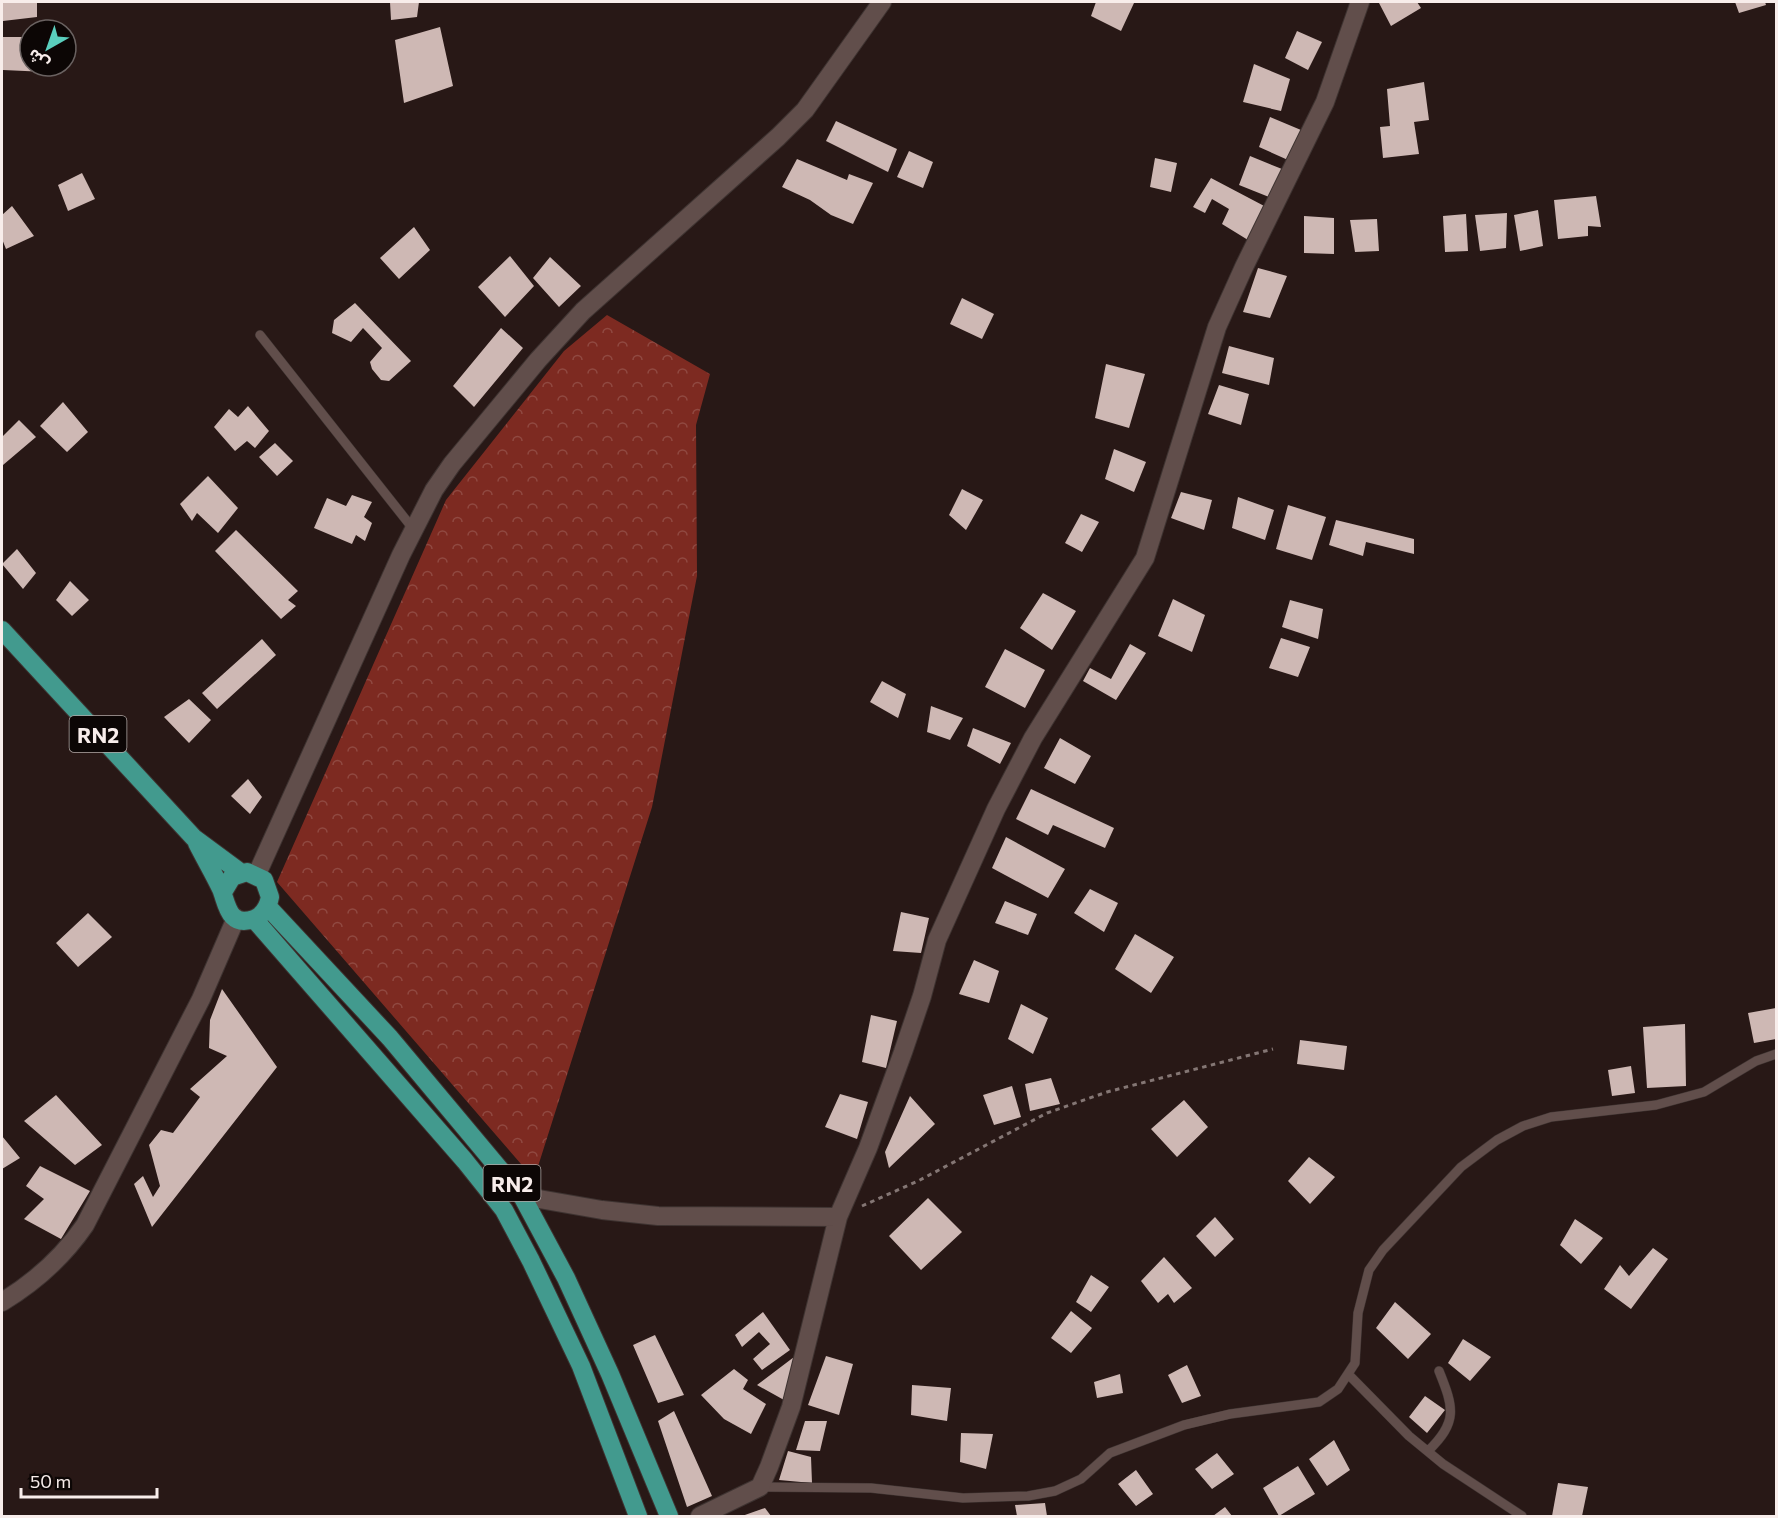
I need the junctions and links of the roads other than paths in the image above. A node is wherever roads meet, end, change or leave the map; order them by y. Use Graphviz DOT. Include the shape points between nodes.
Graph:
graph roads {
  1 [pos="882,2"];
  2 [pos="1360,2"];
  3 [pos="260,335"];
  4 [pos="414,530"];
  5 [pos="2,630"];
  6 [pos="194,838"];
  7 [pos="248,873"];
  8 [pos="223,892"];
  9 [pos="268,907"];
  10 [pos="245,919"];
  11 [pos="1776,1054"];
  12 [pos="522,1196"];
  13 [pos="838,1217"];
  14 [pos="2,1302"];
  15 [pos="1439,1371"];
  16 [pos="1349,1375"];
  17 [pos="1428,1451"];
  18 [pos="760,1487"];
  19 [pos="638,1516"];
  20 [pos="669,1516"];
  21 [pos="700,1516"];
  22 [pos="1522,1516"];
  1 -- 4 [label="street" via="805,110 583,310 538,360 452,464"];
  2 -- 13 [label="street" via="1325,102 1217,327 1145,558 1033,738 958,890 937,940 899,1062"];
  3 -- 4 [label="lane"];
  4 -- 7 [label="street"];
  5 -- 6 [label="highway, RN2"];
  6 -- 7 [label="highway, RN2"];
  6 -- 8 [label="highway, RN2"];
  7 -- 8 [label="highway" via="228,881"];
  7 -- 9 [label="highway, RN2" via="269,888"];
  8 -- 10 [label="highway, RN2" via="225,907"];
  9 -- 10 [label="highway"];
  9 -- 12 [label="highway, RN2" via="390,1038"];
  10 -- 14 [label="street" via="85,1225 68,1250 49,1268"];
  10 -- 19 [label="highway, RN2" via="465,1161 504,1210 581,1366"];
  11 -- 16 [label="lane" via="1756,1061 1704,1092 1656,1105 1551,1117 1497,1140 1447,1182 1369,1270 1358,1312 1355,1363"];
  12 -- 13 [label="street" via="658,1216"];
  12 -- 20 [label="highway, RN2" via="566,1278"];
  13 -- 18 [label="street" via="791,1407"];
  15 -- 17 [label="lane" via="1452,1414 1443,1436"];
  16 -- 17 [label="lane"];
  16 -- 18 [label="lane" via="1338,1389 1319,1402 1184,1425 1110,1453 1081,1479 1055,1491 963,1498 871,1488"];
  17 -- 22 [label="lane"];
  18 -- 21 [label="street"];
}
